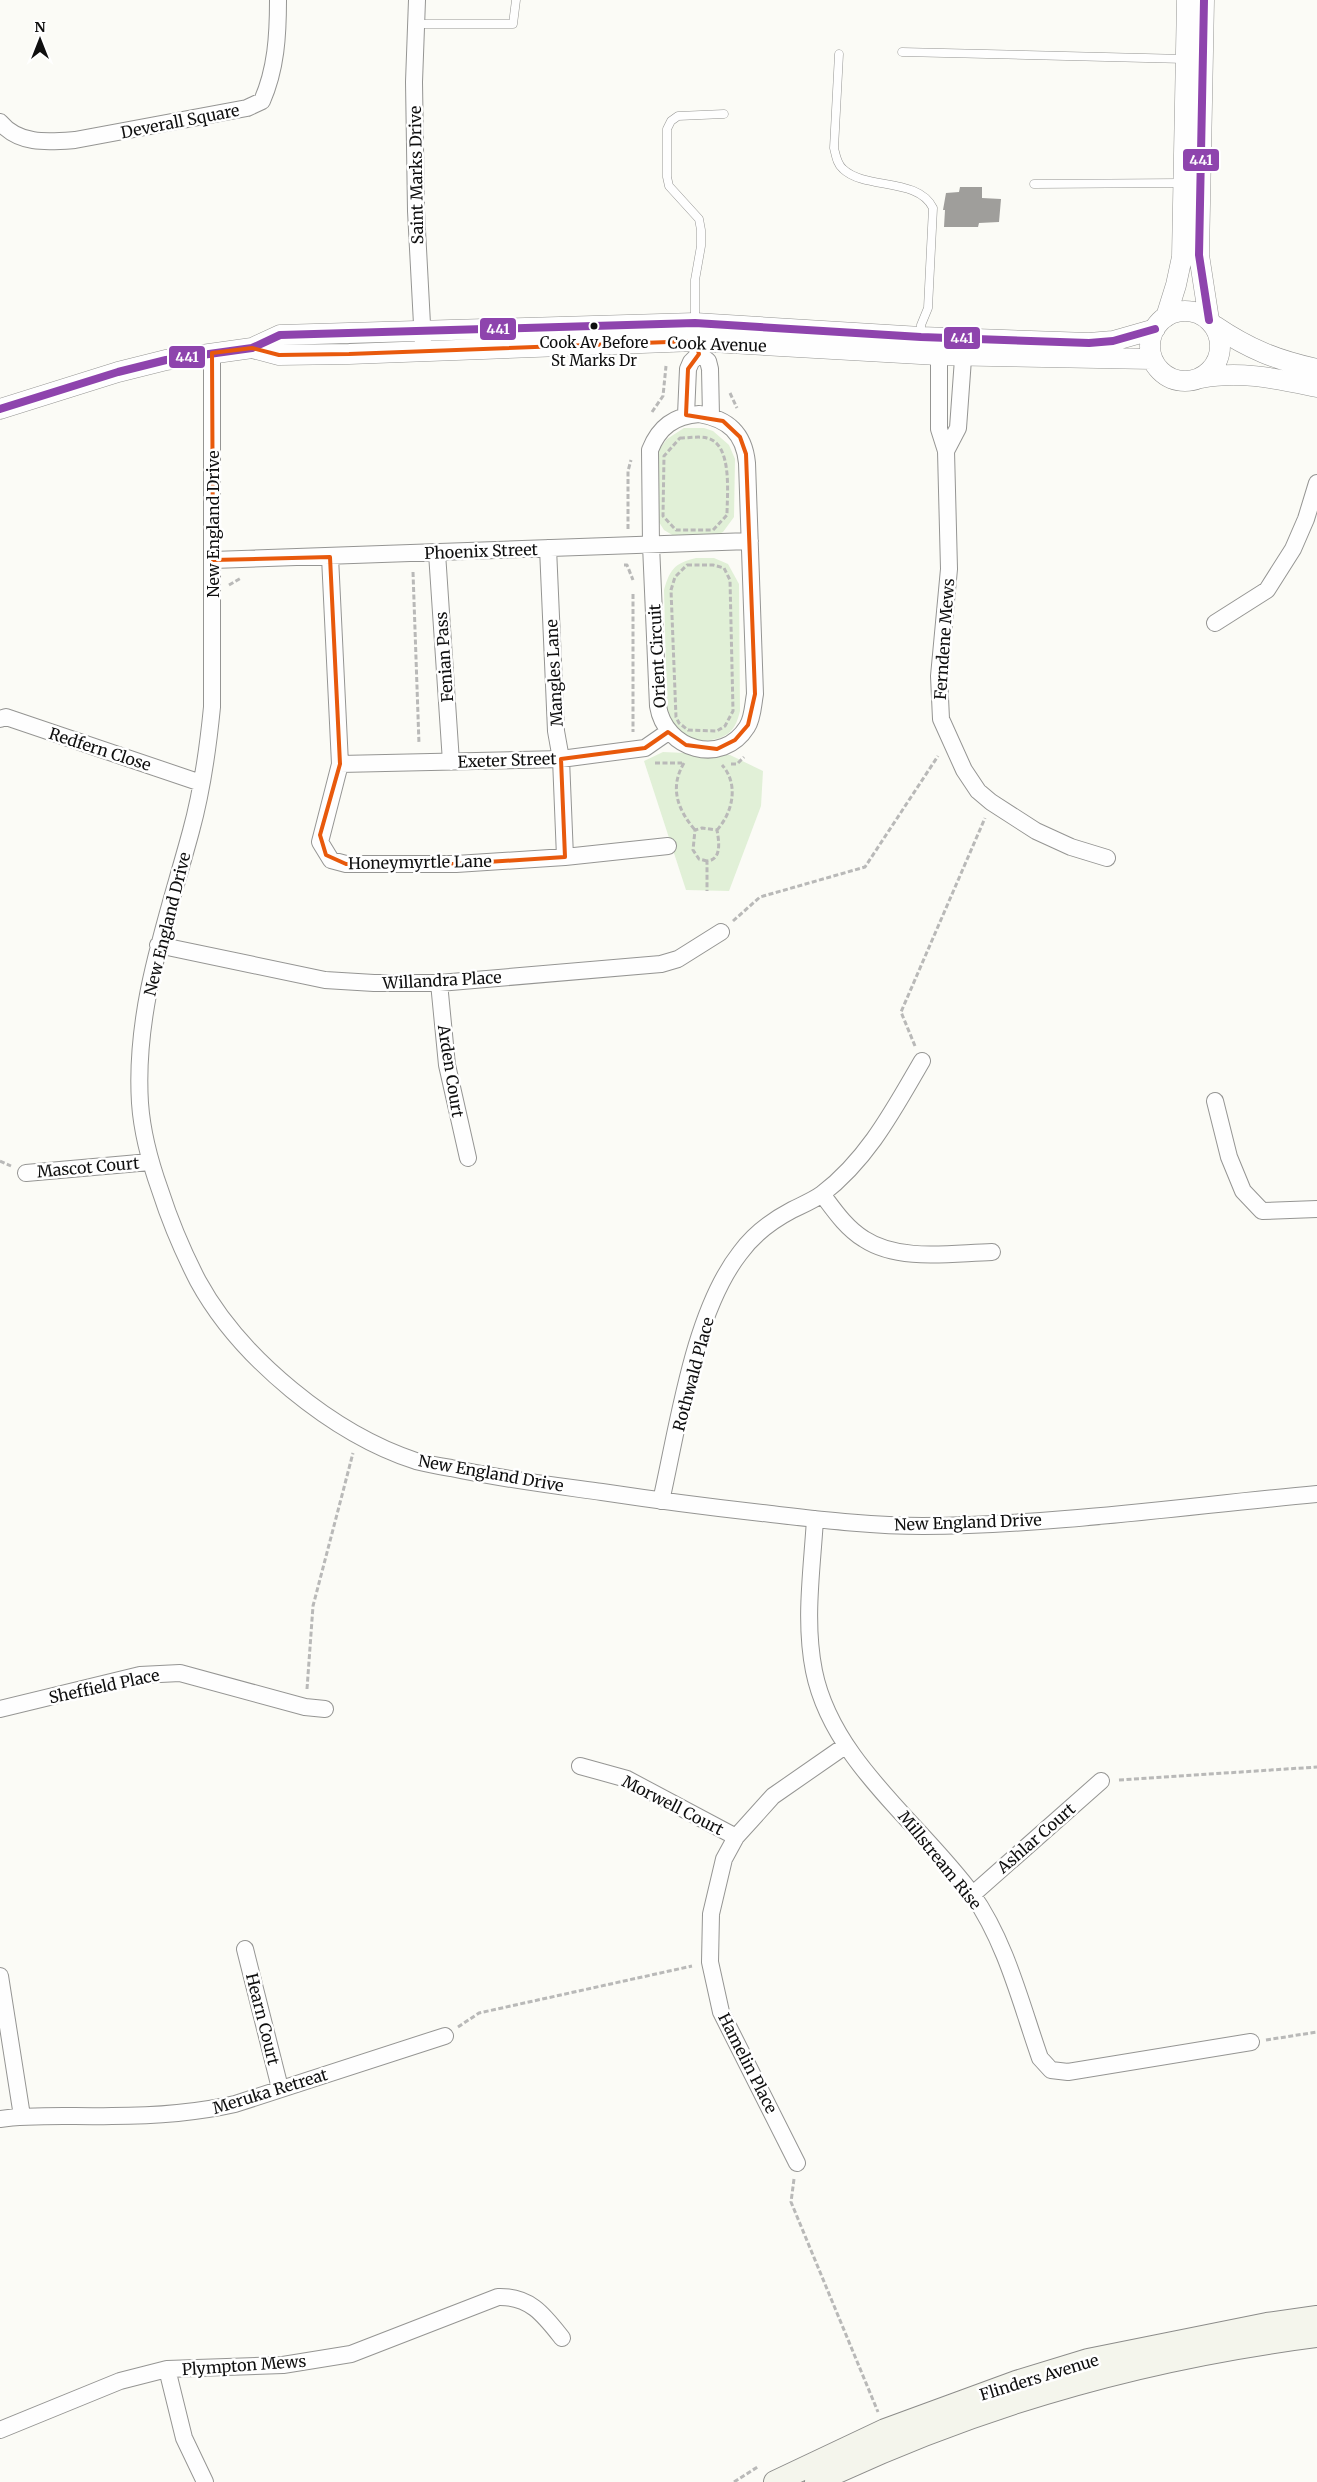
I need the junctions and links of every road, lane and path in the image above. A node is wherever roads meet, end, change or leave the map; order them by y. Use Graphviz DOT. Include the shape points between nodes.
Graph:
graph roads {
  1 [pos="278,0"];
  2 [pos="417,0"];
  3 [pos="516,0"];
  4 [pos="1187,0"];
  5 [pos="1204,0"];
  6 [pos="414,24"];
  7 [pos="902,52"];
  8 [pos="839,54"];
  9 [pos="1187,59"];
  10 [pos="724,114"];
  11 [pos="0,122"];
  12 [pos="1183,183"];
  13 [pos="1034,184"];
  14 [pos="1160,323"];
  15 [pos="1212,323"];
  16 [pos="422,330"];
  17 [pos="697,340"];
  18 [pos="929,346"];
  19 [pos="964,347"];
  20 [pos="252,348"];
  21 [pos="423,350"];
  22 [pos="212,353"];
  23 [pos="1152,360"];
  24 [pos="1317,368"];
  25 [pos="1201,378"];
  26 [pos="1317,387"];
  27 [pos="2,409"];
  28 [pos="686,415"];
  29 [pos="711,416"];
  30 [pos="946,452"];
  31 [pos="1317,483"];
  32 [pos="663,516"];
  33 [pos="750,542"];
  34 [pos="651,545"];
  35 [pos="548,548"];
  36 [pos="437,553"];
  37 [pos="330,557"];
  38 [pos="221,560"];
  39 [pos="617,565"];
  40 [pos="687,565"];
  41 [pos="438,570"];
  42 [pos="404,572"];
  43 [pos="413,572"];
  44 [pos="250,578"];
  45 [pos="229,586"];
  46 [pos="228,595"];
  47 [pos="1215,623"];
  48 [pos="0,719"];
  49 [pos="668,732"];
  50 [pos="951,744"];
  51 [pos="633,751"];
  52 [pos="561,759"];
  53 [pos="451,762"];
  54 [pos="420,763"];
  55 [pos="690,763"];
  56 [pos="340,764"];
  57 [pos="713,764"];
  58 [pos="201,783"];
  59 [pos="991,802"];
  60 [pos="695,830"];
  61 [pos="717,830"];
  62 [pos="668,846"];
  63 [pos="566,857"];
  64 [pos="1107,858"];
  65 [pos="707,861"];
  66 [pos="707,890"];
  67 [pos="721,932"];
  68 [pos="158,945"];
  69 [pos="439,983"];
  70 [pos="922,1061"];
  71 [pos="1215,1101"];
  72 [pos="468,1158"];
  73 [pos="150,1162"];
  74 [pos="26,1173"];
  75 [pos="822,1194"];
  76 [pos="1317,1209"];
  77 [pos="992,1252"];
  78 [pos="357,1434"];
  79 [pos="1317,1494"];
  80 [pos="661,1501"];
  81 [pos="815,1519"];
  82 [pos="306,1707"];
  83 [pos="0,1709"];
  84 [pos="325,1709"];
  85 [pos="845,1746"];
  86 [pos="580,1766"];
  87 [pos="1317,1767"];
  88 [pos="1101,1781"];
  89 [pos="736,1837"];
  90 [pos="972,1894"];
  91 [pos="245,1949"];
  92 [pos="710,1962"];
  93 [pos="0,1976"];
  94 [pos="1317,2032"];
  95 [pos="445,2036"];
  96 [pos="1251,2042"];
  97 [pos="280,2088"];
  98 [pos="22,2116"];
  99 [pos="0,2119"];
  100 [pos="797,2163"];
  101 [pos="1317,2316"];
  102 [pos="1317,2336"];
  103 [pos="562,2338"];
  104 [pos="167,2370"];
  105 [pos="0,2430"];
  106 [pos="885,2430"];
  107 [pos="205,2482"];
  108 [pos="775,2482"];
  109 [pos="816,2482"];
  1 -- 11 [label="street, Deverall Square" via="278,40 271,80 262,101 247,108 49,142 17,137"];
  2 -- 6 [label="street, Saint Marks Drive"];
  3 -- 6 [label="lane" via="514,24"];
  4 -- 9 [label="street"];
  5 -- 15 [label="street" via="1199,255"];
  6 -- 16 [label="street, Saint Marks Drive" via="416,211"];
  7 -- 9 [label="lane"];
  8 -- 18 [label="lane" via="834,148 837,161 843,170 856,176 918,194 930,201 933,208 928,308 921,325"];
  9 -- 12 [label="street"];
  10 -- 17 [label="lane" via="678,116 667,129 669,186 699,219 701,230 695,280"];
  12 -- 13 [label="lane"];
  12 -- 14 [label="street" via="1182,257 1176,285"];
  14 -- 15 [label="street" via="1186,311 1197,313"];
  14 -- 19 [label="street, Cook Avenue" via="1113,340 1089,343"];
  14 -- 23 [label="street" via="1150,344"];
  15 -- 24 [label="street" via="1261,353 1283,362"];
  15 -- 25 [label="street" via="1220,340 1220,354 1214,367"];
  16 -- 17 [label="street, Cook Avenue"];
  16 -- 20 [label="street, Cook Avenue" via="280,336"];
  16 -- 21 [label="street, Saint Marks Drive"];
  17 -- 18 [label="street, Cook Avenue"];
  17 -- 21 [label="street, Cook Avenue"];
  17 -- 28 [label="street" via="688,369"];
  17 -- 29 [label="street" via="710,369"];
  18 -- 19 [label="street, Cook Avenue"];
  18 -- 30 [label="street, Ferndene Mews" via="939,429"];
  19 -- 23 [label="street, Cook Avenue"];
  19 -- 30 [label="street, Ferndene Mews" via="958,428"];
  20 -- 21 [label="street, Cook Avenue" via="279,355"];
  20 -- 22 [label="street, Cook Avenue"];
  22 -- 27 [label="street, Cook Avenue" via="118,372"];
  22 -- 38 [label="street, New England Drive"];
  23 -- 25 [label="street" via="1173,380 1190,382"];
  25 -- 26 [label="street" via="1222,373 1262,376"];
  28 -- 29 [label="street"];
  28 -- 34 [label="street, Orient Circuit" via="663,428 650,450"];
  29 -- 33 [label="street" via="734,428 744,444"];
  30 -- 50 [label="street, Ferndene Mews" via="949,569 938,698 941,719"];
  31 -- 47 [label="street" via="1293,549 1267,590"];
  32 -- 32 [label="path" via="664,456 669,448 680,438 714,441 726,458 727,515 723,521 713,530 676,530"];
  33 -- 34 [label="street, Phoenix Street"];
  33 -- 49 [label="street" via="755,694 748,726 735,740 717,749 686,745"];
  34 -- 35 [label="street, Phoenix Street"];
  34 -- 49 [label="street, Orient Circuit" via="658,706 662,724"];
  35 -- 36 [label="street, Phoenix Street"];
  35 -- 52 [label="street, Mangles Lane" via="556,730"];
  36 -- 37 [label="street, Phoenix Street"];
  36 -- 41 [label="street, Fenian Pass"];
  37 -- 38 [label="street, Phoenix Street"];
  37 -- 56 [label="street, Honeymyrtle Lane"];
  38 -- 45 [label="path"];
  38 -- 58 [label="street, New England Drive" via="212,707"];
  39 -- 51 [label="path" via="627,565 633,579"];
  40 -- 40 [label="path" via="724,568 730,580 733,711 725,726 717,730 688,730 679,724 676,717 671,590 675,577"];
  41 -- 43 [label="path"];
  41 -- 53 [label="street, Fenian Pass"];
  42 -- 43 [label="path"];
  43 -- 54 [label="path"];
  44 -- 45 [label="path" via="240,578"];
  45 -- 46 [label="path"];
  48 -- 58 [label="street, Redfern Close" via="6,717"];
  49 -- 51 [label="street, Exeter Street" via="653,745"];
  50 -- 59 [label="street, Ferndene Mews" via="973,784"];
  50 -- 67 [label="path" via="940,752 865,867 760,897"];
  51 -- 52 [label="street, Exeter Street"];
  52 -- 53 [label="street, Exeter Street"];
  52 -- 63 [label="street, Mangles Lane"];
  53 -- 54 [label="street, Exeter Street"];
  54 -- 56 [label="street, Exeter Street"];
  55 -- 60 [label="path" via="685,763 679,774 676,794 681,810"];
  56 -- 63 [label="street, Honeymyrtle Lane" via="320,835 326,855 339,863 456,864"];
  57 -- 61 [label="path" via="725,767 733,792 729,810"];
  58 -- 68 [label="street, New England Drive"];
  59 -- 64 [label="street, Ferndene Mews" via="1036,831 1071,847"];
  59 -- 70 [label="path" via="901,1012"];
  60 -- 61 [label="path"];
  60 -- 65 [label="path" via="693,850 699,859"];
  61 -- 65 [label="path" via="718,854"];
  62 -- 63 [label="street, Honeymyrtle Lane"];
  65 -- 66 [label="path"];
  67 -- 69 [label="street, Willandra Place" via="678,958 661,964"];
  68 -- 69 [label="street, Willandra Place" via="325,980"];
  68 -- 73 [label="street, New England Drive" via="139,1056 140,1106"];
  69 -- 72 [label="street, Arden Court" via="447,1065"];
  70 -- 75 [label="street, Rothwald Place" via="869,1146 852,1167"];
  71 -- 76 [label="street" via="1229,1158 1243,1191 1262,1211"];
  73 -- 74 [label="street, Mascot Court"];
  73 -- 78 [label="street, New England Drive" via="174,1228 199,1283 220,1314 266,1368 307,1403"];
  75 -- 77 [label="street" via="852,1229 876,1245 894,1251"];
  75 -- 80 [label="street, Rothwald Place" via="768,1226 740,1252 730,1267 699,1338"];
  78 -- 80 [label="street, New England Drive" via="415,1460 481,1474"];
  78 -- 82 [label="path" via="313,1606"];
  79 -- 81 [label="street, New England Drive" via="1016,1522 919,1526"];
  80 -- 81 [label="street, New England Drive"];
  81 -- 85 [label="street, Millstream Rise" via="808,1621 814,1672"];
  82 -- 83 [label="street, Sheffield Place" via="188,1675 162,1673 140,1675"];
  82 -- 84 [label="street, Sheffield Place"];
  85 -- 89 [label="street, Hamelin Place" via="774,1796"];
  85 -- 90 [label="street, Millstream Rise"];
  86 -- 89 [label="street, Morwell Court" via="627,1779"];
  87 -- 88 [label="path"];
  88 -- 90 [label="street, Ashlar Court"];
  89 -- 92 [label="street, Hamelin Place" via="724,1859 717,1883 710,1923"];
  90 -- 96 [label="street, Millstream Rise" via="1003,1954 1040,2058 1051,2070 1068,2072"];
  91 -- 97 [label="street, Hearn Court"];
  92 -- 95 [label="path" via="479,2013"];
  92 -- 100 [label="street, Hamelin Place" via="716,1994 728,2027"];
  93 -- 98 [label="street"];
  94 -- 96 [label="path"];
  95 -- 97 [label="street, Meruka Retreat"];
  97 -- 98 [label="street, Meruka Retreat" via="203,2111 114,2116"];
  98 -- 99 [label="street, Meruka Retreat"];
  100 -- 106 [label="path" via="791,2202"];
  101 -- 106 [label="main road, Flinders Avenue" via="1088,2360 1016,2382"];
  102 -- 109 [label="main road, Flinders Avenue" via="1205,2355 1076,2384 971,2417"];
  103 -- 104 [label="street, Plympton Mews" via="542,2312 519,2299 498,2297 351,2354 283,2365"];
  104 -- 105 [label="street, Plympton Mews" via="120,2381"];
  104 -- 107 [label="street" via="184,2438"];
  106 -- 108 [label="main road, Flinders Avenue"];
}
